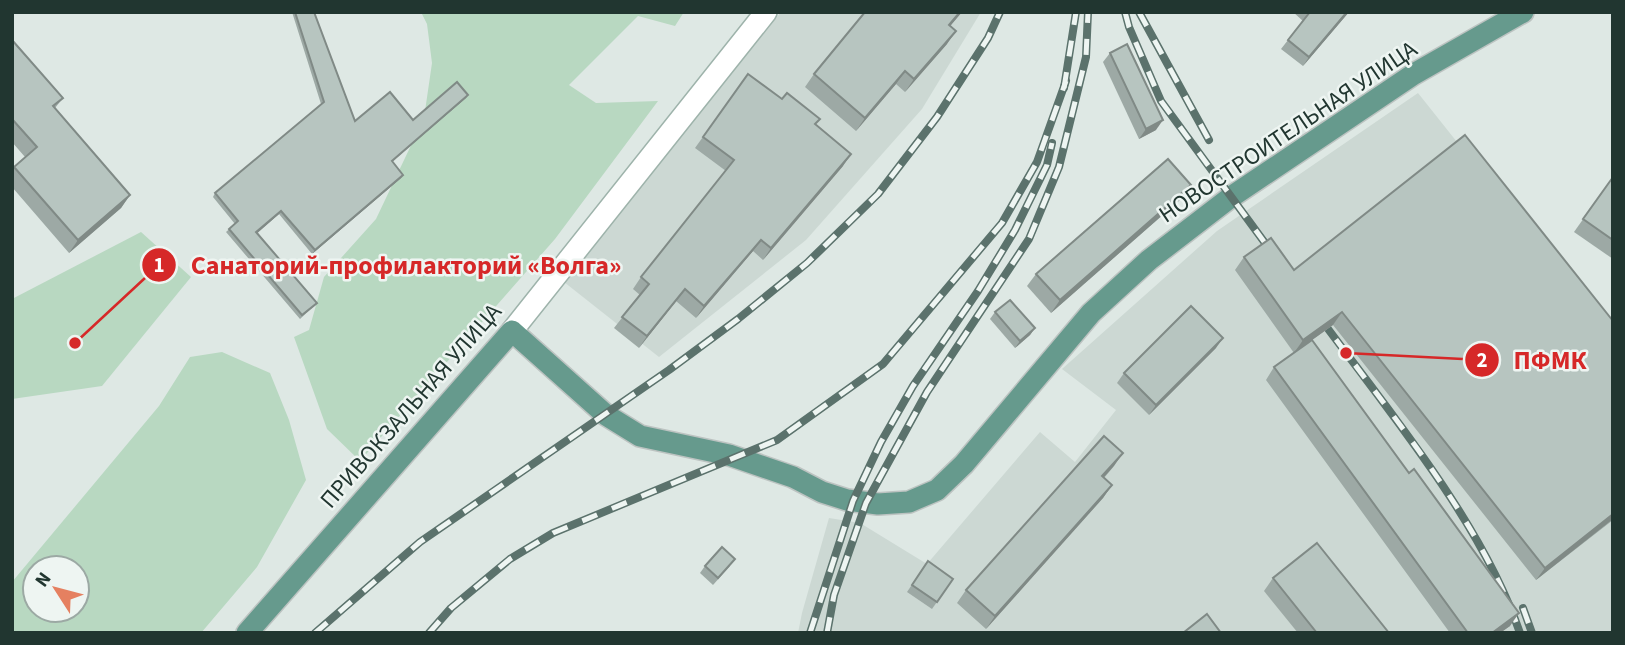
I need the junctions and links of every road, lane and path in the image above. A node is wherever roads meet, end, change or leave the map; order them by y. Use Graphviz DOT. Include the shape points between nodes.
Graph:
graph roads {
  1 [pos="766,12"];
  2 [pos="1523,12"];
  3 [pos="512,331"];
  4 [pos="247,633"];
  1 -- 3 [label="main road, ПРИВОКЗАЛЬНАЯ УЛИЦА"];
  2 -- 3 [label="main road, НОВОСТРОИТЕЛЬНАЯ УЛИЦА" via="1393,88 1231,197 1149,260 1091,313 964,464 937,490 909,502 878,505 847,500 729,455 640,436 606,415"];
  3 -- 4 [label="main road, ПРИВОКЗАЛЬНАЯ УЛИЦА"];
}
